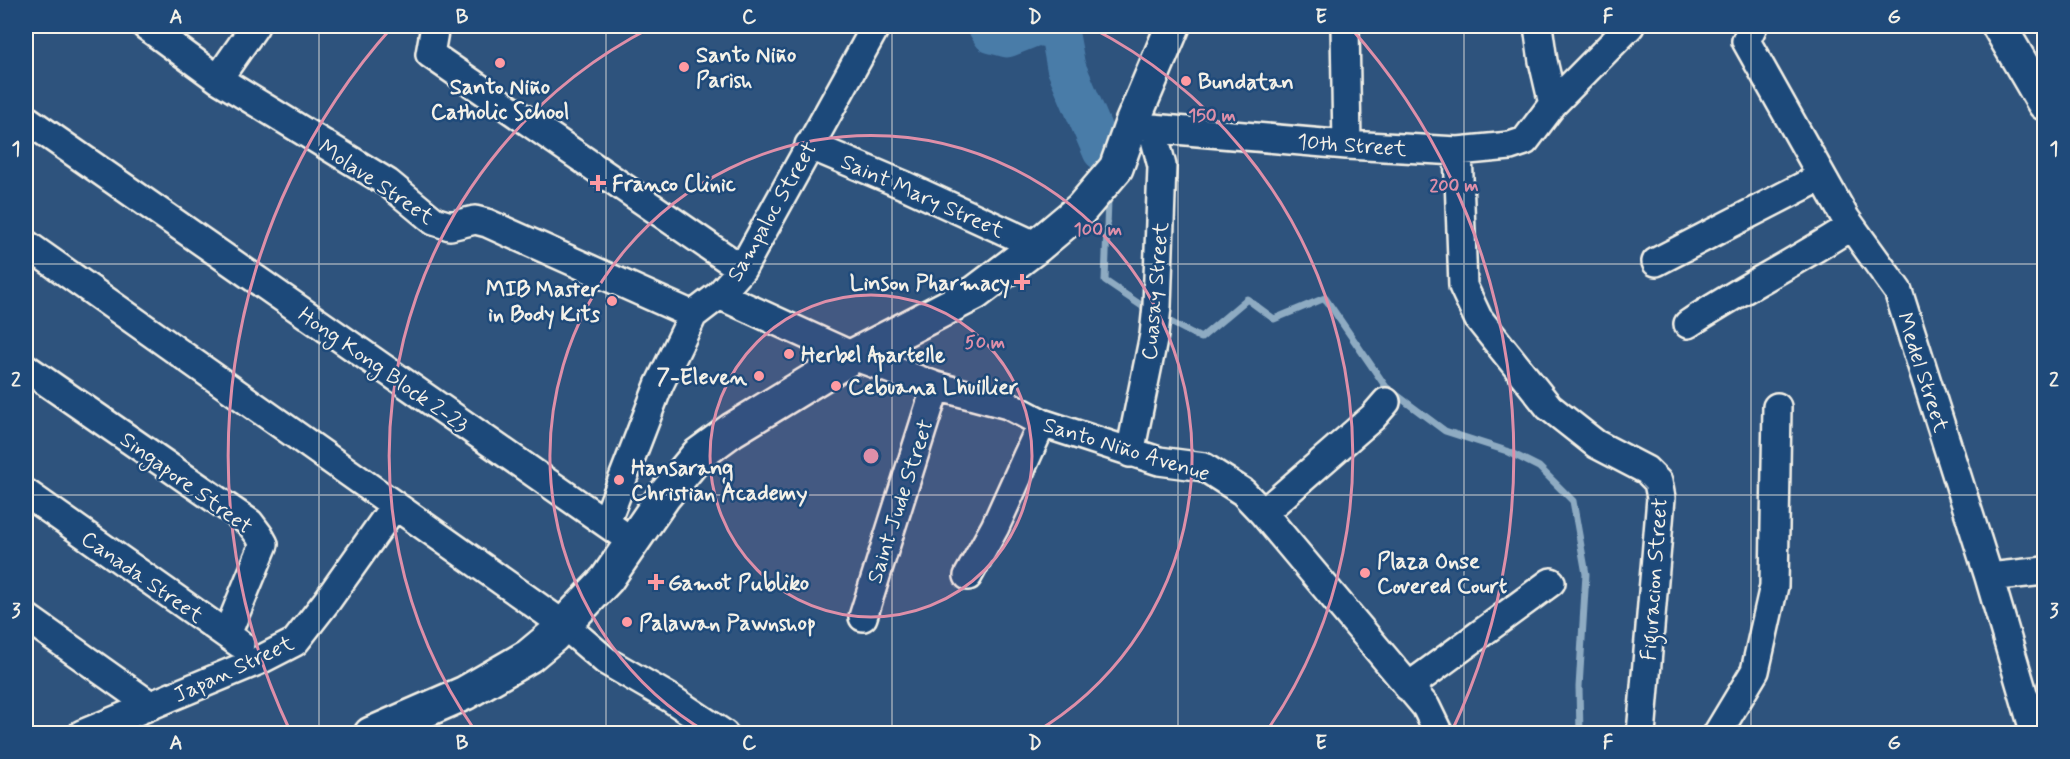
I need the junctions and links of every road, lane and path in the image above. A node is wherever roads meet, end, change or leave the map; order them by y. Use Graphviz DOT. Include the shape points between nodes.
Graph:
graph roads {
  1 [pos="147,26"];
  2 [pos="255,26"];
  3 [pos="435,26"];
  4 [pos="876,26"];
  5 [pos="1173,26"];
  6 [pos="1345,26"];
  7 [pos="1538,26"];
  8 [pos="1630,26"];
  9 [pos="1999,26"];
  10 [pos="1750,33"];
  11 [pos="218,80"];
  12 [pos="2044,103"];
  13 [pos="1553,104"];
  14 [pos="26,118"];
  15 [pos="1142,125"];
  16 [pos="1347,144"];
  17 [pos="809,145"];
  18 [pos="1458,151"];
  19 [pos="1821,177"];
  20 [pos="1851,226"];
  21 [pos="26,244"];
  22 [pos="1037,246"];
  23 [pos="1656,262"];
  24 [pos="742,269"];
  25 [pos="719,296"];
  26 [pos="693,315"];
  27 [pos="1688,324"];
  28 [pos="853,356"];
  29 [pos="26,368"];
  30 [pos="936,386"];
  31 [pos="1386,402"];
  32 [pos="1777,407"];
  33 [pos="1042,423"];
  34 [pos="1130,453"];
  35 [pos="26,493"];
  36 [pos="395,505"];
  37 [pos="1263,513"];
  38 [pos="603,521"];
  39 [pos="633,542"];
  40 [pos="2044,571"];
  41 [pos="968,576"];
  42 [pos="1989,578"];
  43 [pos="1551,582"];
  44 [pos="26,617"];
  45 [pos="863,617"];
  46 [pos="564,625"];
  47 [pos="227,634"];
  48 [pos="260,660"];
  49 [pos="1408,687"];
  50 [pos="150,705"];
  51 [pos="82,734"];
  52 [pos="370,734"];
  53 [pos="723,734"];
  54 [pos="1439,734"];
  55 [pos="1641,734"];
  56 [pos="1717,734"];
  57 [pos="2035,734"];
  1 -- 11 [label="street, Molave Street"];
  2 -- 11 [label="street"];
  3 -- 24 [label="street" via="430,54"];
  4 -- 17 [label="street, Sampaloc Street"];
  5 -- 15 [label="main road"];
  6 -- 16 [label="street"];
  7 -- 13 [label="street"];
  8 -- 13 [label="street, 10th Street"];
  9 -- 12 [label="main road"];
  10 -- 19 [label="street, Medel Street"];
  11 -- 26 [label="street, Molave Street" via="388,183 434,221 450,226 475,220 487,223"];
  13 -- 18 [label="street, 10th Street" via="1525,141 1510,147"];
  14 -- 38 [label="street, Hong Kong Block 2-23"];
  15 -- 16 [label="street, 10th Street"];
  15 -- 22 [label="main road" via="1116,168 1081,209"];
  15 -- 34 [label="street, Cuasay Street" via="1161,166 1157,306"];
  16 -- 18 [label="street, 10th Street"];
  17 -- 22 [label="street, Saint Mary Street"];
  17 -- 24 [label="street, Sampaloc Street"];
  18 -- 55 [label="street, Figuracion Street" via="1462,286 1478,318 1549,407 1596,444 1646,470 1658,482 1661,498"];
  19 -- 20 [label="street, Medel Street"];
  19 -- 23 [label="street"];
  20 -- 27 [label="street"];
  20 -- 42 [label="street, Medel Street" via="1898,291"];
  21 -- 36 [label="street"];
  22 -- 28 [label="main road" via="975,293"];
  24 -- 25 [label="street, Sampaloc Street"];
  25 -- 26 [label="street, Sampaloc Street"];
  25 -- 28 [label="street, Santo Niño Avenue"];
  26 -- 38 [label="street, Sampaloc Street" via="659,385"];
  28 -- 30 [label="street, Santo Niño Avenue"];
  28 -- 39 [label="main road" via="761,411 698,455"];
  29 -- 47 [label="street, Singapore Street" via="250,523 264,544"];
  30 -- 33 [label="street, Santo Niño Avenue" via="1008,405"];
  30 -- 45 [label="street, Saint Jude Street"];
  31 -- 37 [label="street"];
  32 -- 56 [label="street" via="1774,586 1755,671"];
  33 -- 34 [label="street, Santo Niño Avenue"];
  33 -- 41 [label="street" via="990,538"];
  34 -- 37 [label="street, Santo Niño Avenue" via="1204,467 1243,492"];
  35 -- 47 [label="street, Canada Street"];
  36 -- 46 [label="street"];
  36 -- 48 [label="street, Japan Street" via="295,642"];
  37 -- 49 [label="street, Santo Niño Avenue"];
  38 -- 39 [label="street, Hong Kong Block 2-23"];
  39 -- 46 [label="main road" via="607,579"];
  40 -- 42 [label="street"];
  42 -- 57 [label="street, Medel Street"];
  43 -- 49 [label="street"];
  44 -- 50 [label="street"];
  46 -- 52 [label="main road" via="529,656 465,693"];
  46 -- 53 [label="street" via="606,661"];
  47 -- 48 [label="street, Canada Street"];
  48 -- 50 [label="street, Japan Street"];
  49 -- 54 [label="street, Santo Niño Avenue" via="1426,707"];
  50 -- 51 [label="street, Japan Street"];
}
